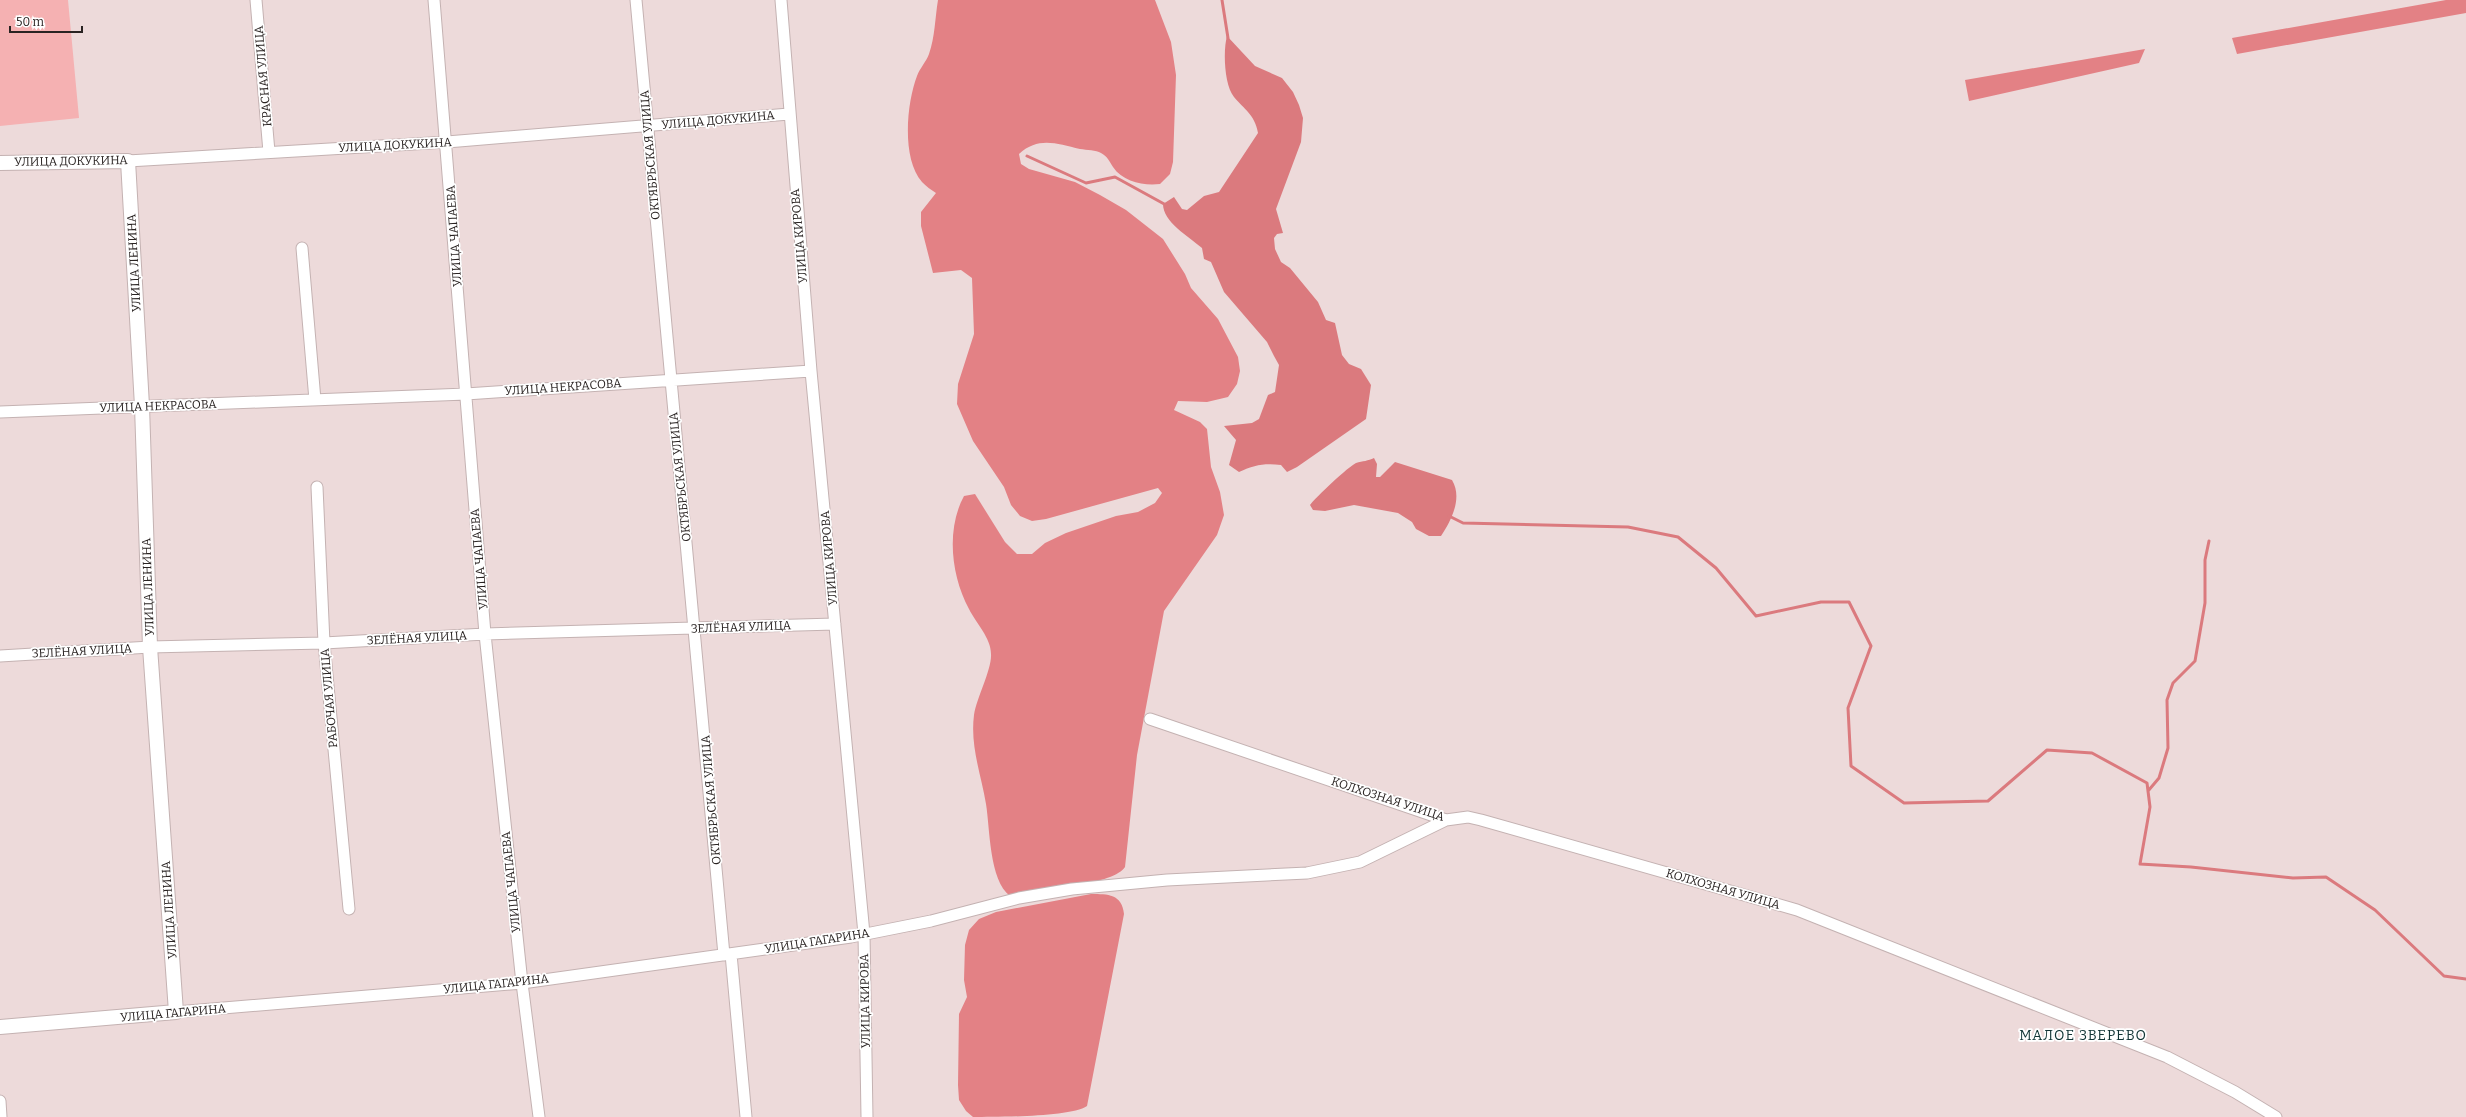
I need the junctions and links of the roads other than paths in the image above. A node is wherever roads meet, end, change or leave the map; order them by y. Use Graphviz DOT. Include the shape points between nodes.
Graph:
graph roads {
  1 [pos="256,0"];
  2 [pos="434,0"];
  3 [pos="636,0"];
  4 [pos="781,0"];
  5 [pos="789,114"];
  6 [pos="647,126"];
  7 [pos="447,142"];
  8 [pos="269,152"];
  9 [pos="128,161"];
  10 [pos="0,162"];
  11 [pos="302,248"];
  12 [pos="811,371"];
  13 [pos="671,380"];
  14 [pos="466,394"];
  15 [pos="315,400"];
  16 [pos="142,406"];
  17 [pos="0,412"];
  18 [pos="317,487"];
  19 [pos="835,624"];
  20 [pos="695,629"];
  21 [pos="486,634"];
  22 [pos="324,643"];
  23 [pos="150,647"];
  24 [pos="0,656"];
  25 [pos="1150,719"];
  26 [pos="1446,820"];
  27 [pos="349,909"];
  28 [pos="864,934"];
  29 [pos="728,954"];
  30 [pos="522,983"];
  31 [pos="176,1012"];
  32 [pos="0,1027"];
  33 [pos="0,1101"];
  34 [pos="1,1117"];
  35 [pos="539,1117"];
  36 [pos="746,1117"];
  37 [pos="867,1117"];
  38 [pos="2276,1117"];
  1 -- 8 [label="street, КРАСНАЯ УЛИЦА"];
  2 -- 7 [label="street, УЛИЦА ЧАПАЕВА"];
  3 -- 6 [label="street, ОКТЯБРЬСКАЯ УЛИЦА"];
  4 -- 5 [label="street, УЛИЦА КИРОВА"];
  5 -- 6 [label="street, УЛИЦА ДОКУКИНА"];
  5 -- 12 [label="street, УЛИЦА КИРОВА"];
  6 -- 7 [label="street, УЛИЦА ДОКУКИНА"];
  6 -- 13 [label="street, ОКТЯБРЬСКАЯ УЛИЦА"];
  7 -- 8 [label="street, УЛИЦА ДОКУКИНА"];
  7 -- 14 [label="street, УЛИЦА ЧАПАЕВА"];
  8 -- 9 [label="street, УЛИЦА ДОКУКИНА"];
  9 -- 10 [label="street, УЛИЦА ДОКУКИНА"];
  9 -- 16 [label="street, УЛИЦА ЛЕНИНА"];
  11 -- 15 [label="street"];
  12 -- 13 [label="street, УЛИЦА НЕКРАСОВА"];
  12 -- 19 [label="street, УЛИЦА КИРОВА"];
  13 -- 14 [label="street, УЛИЦА НЕКРАСОВА"];
  13 -- 20 [label="street, ОКТЯБРЬСКАЯ УЛИЦА"];
  14 -- 15 [label="street, УЛИЦА НЕКРАСОВА"];
  14 -- 21 [label="street, УЛИЦА ЧАПАЕВА"];
  15 -- 16 [label="street, УЛИЦА НЕКРАСОВА"];
  16 -- 17 [label="street, УЛИЦА НЕКРАСОВА"];
  16 -- 23 [label="street, УЛИЦА ЛЕНИНА"];
  18 -- 22 [label="street, РАБОЧАЯ УЛИЦА"];
  19 -- 20 [label="street, ЗЕЛЁНАЯ УЛИЦА"];
  19 -- 28 [label="street, УЛИЦА КИРОВА"];
  20 -- 21 [label="street, ЗЕЛЁНАЯ УЛИЦА"];
  20 -- 29 [label="street, ОКТЯБРЬСКАЯ УЛИЦА"];
  21 -- 22 [label="street, ЗЕЛЁНАЯ УЛИЦА"];
  21 -- 30 [label="street, УЛИЦА ЧАПАЕВА"];
  22 -- 23 [label="street, ЗЕЛЁНАЯ УЛИЦА"];
  22 -- 27 [label="street, РАБОЧАЯ УЛИЦА"];
  23 -- 24 [label="street, ЗЕЛЁНАЯ УЛИЦА"];
  23 -- 31 [label="street, УЛИЦА ЛЕНИНА"];
  25 -- 26 [label="street, КОЛХОЗНАЯ УЛИЦА"];
  26 -- 28 [label="street, УЛИЦА ГАГАРИНА" via="1360,862 1331,869 1276,876 1110,884 1026,896 931,921"];
  26 -- 38 [label="street, КОЛХОЗНАЯ УЛИЦА" via="1468,817 1481,820 1797,910 2167,1057 2235,1092"];
  28 -- 29 [label="street, УЛИЦА ГАГАРИНА"];
  28 -- 37 [label="street, УЛИЦА КИРОВА"];
  29 -- 30 [label="street, УЛИЦА ГАГАРИНА"];
  29 -- 36 [label="street, ОКТЯБРЬСКАЯ УЛИЦА"];
  30 -- 31 [label="street, УЛИЦА ГАГАРИНА"];
  30 -- 35 [label="street, УЛИЦА ЧАПАЕВА"];
  31 -- 32 [label="street, УЛИЦА ГАГАРИНА"];
  33 -- 34 [label="street"];
}
